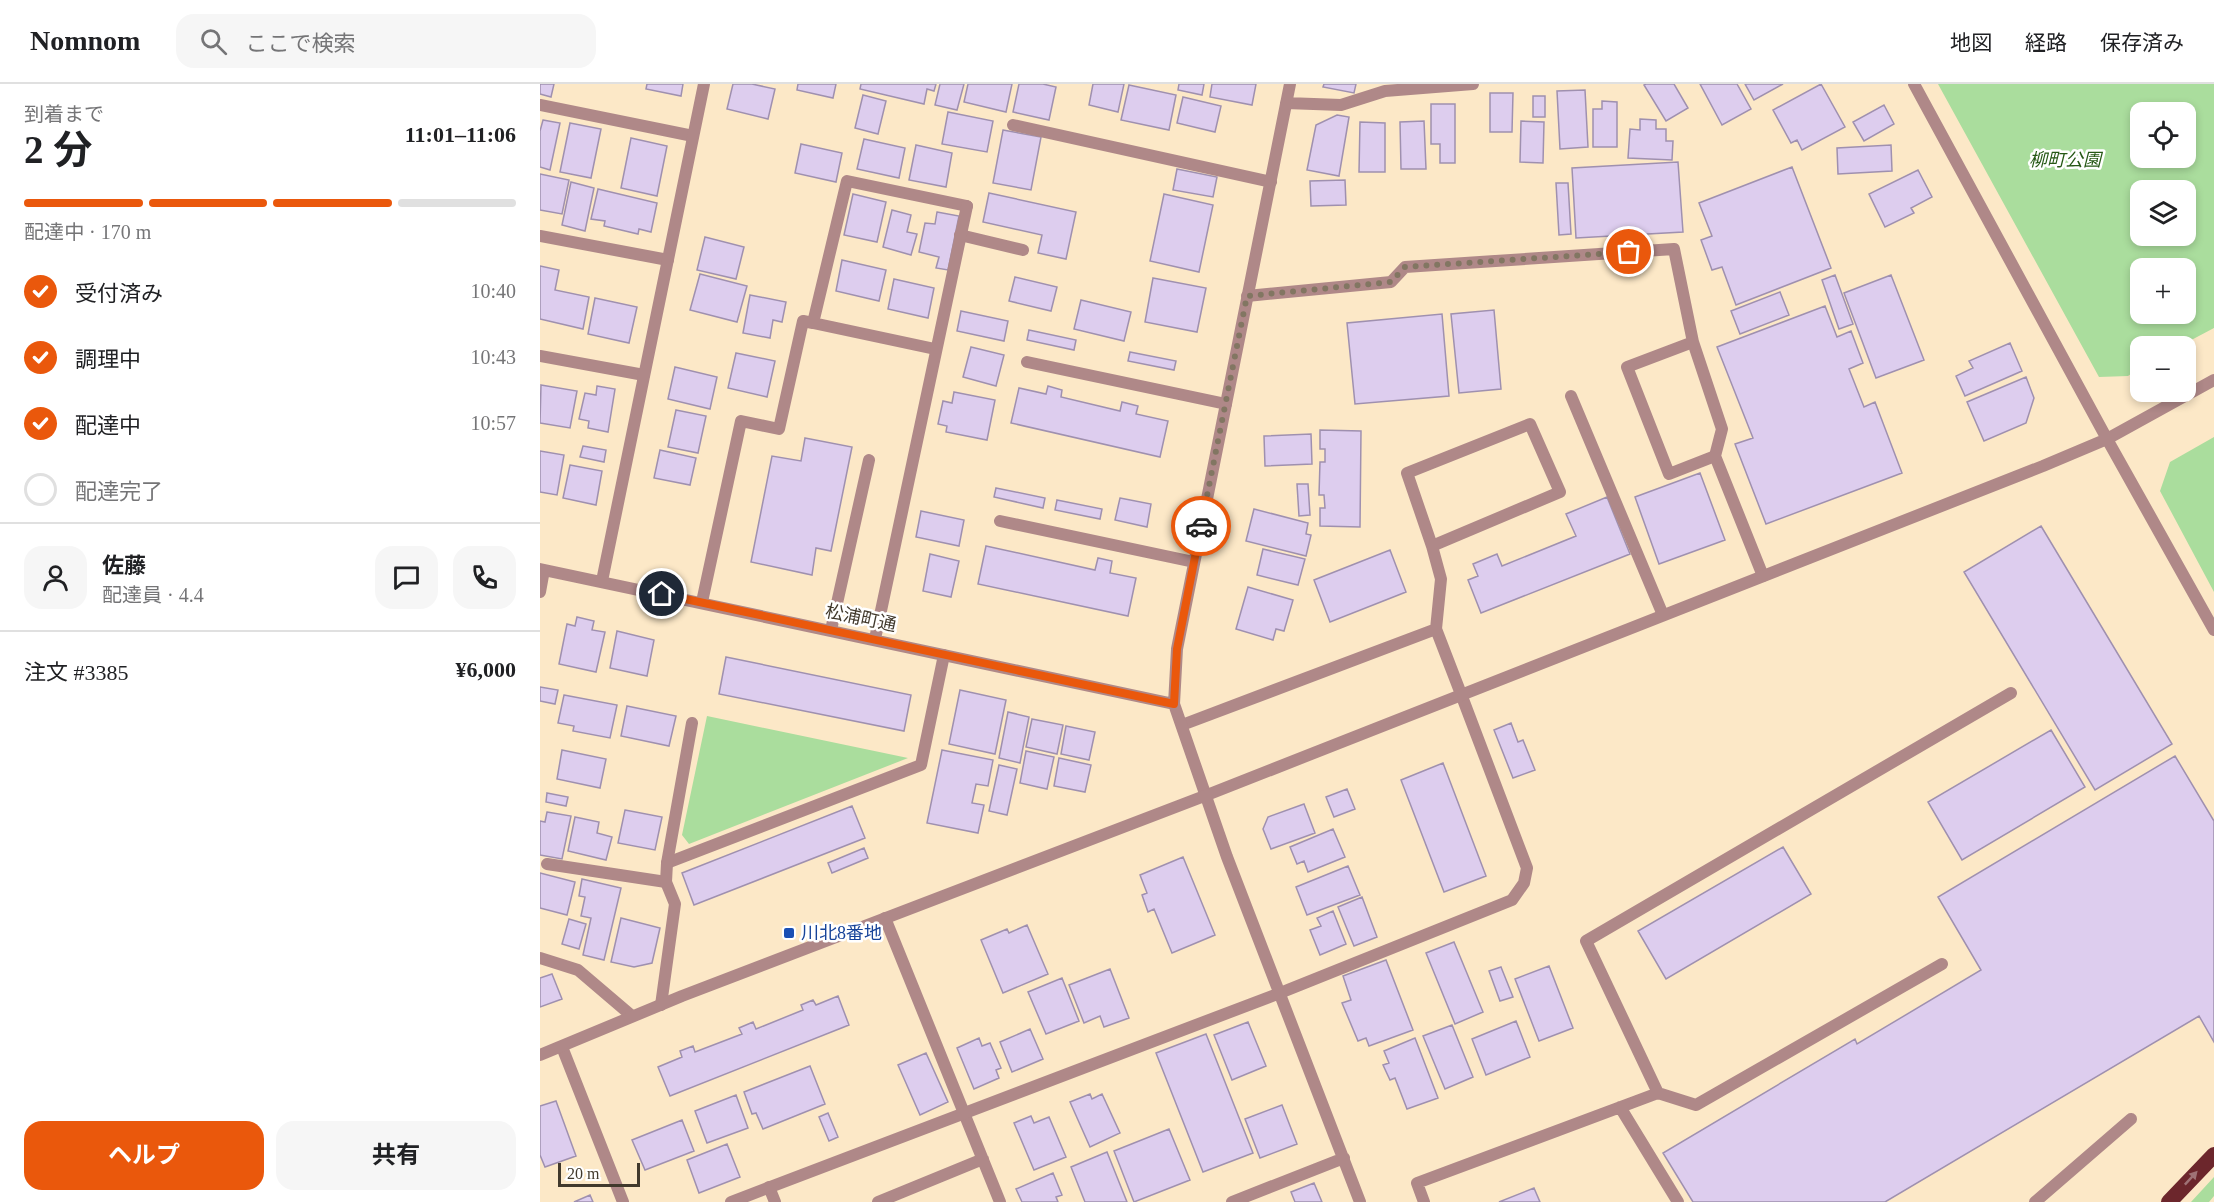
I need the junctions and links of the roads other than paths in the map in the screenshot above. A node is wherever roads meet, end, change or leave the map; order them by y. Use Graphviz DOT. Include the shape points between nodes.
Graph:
graph roads {
  1 [pos="704,84"];
  2 [pos="1290,84"];
  3 [pos="1473,84"];
  4 [pos="1914,84"];
  5 [pos="1286,103"];
  6 [pos="540,105"];
  7 [pos="1013,125"];
  8 [pos="693,136"];
  9 [pos="1271,182"];
  10 [pos="960,235"];
  11 [pos="540,236"];
  12 [pos="1023,250"];
  13 [pos="668,260"];
  14 [pos="1247,296"];
  15 [pos="813,323"];
  16 [pos="1693,342"];
  17 [pos="935,349"];
  18 [pos="540,356"];
  19 [pos="1027,362"];
  20 [pos="644,375"];
  21 [pos="2214,380"];
  22 [pos="1571,396"];
  23 [pos="1226,404"];
  24 [pos="2107,439"];
  25 [pos="1715,456"];
  26 [pos="869,460"];
  27 [pos="1000,521"];
  28 [pos="1432,546"];
  29 [pos="1194,562"];
  30 [pos="542,569"];
  31 [pos="1763,576"];
  32 [pos="602,581"];
  33 [pos="540,592"];
  34 [pos="702,602"];
  35 [pos="1663,615"];
  36 [pos="1436,629"];
  37 [pos="831,630"];
  38 [pos="2214,630"];
  39 [pos="874,639"];
  40 [pos="944,655"];
  41 [pos="2011,693"];
  42 [pos="1461,694"];
  43 [pos="1174,704"];
  44 [pos="692,723"];
  45 [pos="1182,725"];
  46 [pos="1207,795"];
  47 [pos="667,863"];
  48 [pos="547,864"];
  49 [pos="666,882"];
  50 [pos="885,918"];
  51 [pos="540,958"];
  52 [pos="1942,964"];
  53 [pos="1280,993"];
  54 [pos="661,1005"];
  55 [pos="632,1016"];
  56 [pos="562,1047"];
  57 [pos="540,1055"];
  58 [pos="1658,1093"];
  59 [pos="1620,1107"];
  60 [pos="965,1114"];
  61 [pos="2131,1119"];
  62 [pos="2214,1155"];
  63 [pos="1344,1158"];
  64 [pos="983,1159"];
  65 [pos="769,1187"];
  66 [pos="623,1202"];
  67 [pos="731,1202"];
  68 [pos="775,1202"];
  69 [pos="878,1202"];
  70 [pos="1000,1202"];
  71 [pos="1232,1202"];
  72 [pos="1360,1202"];
  73 [pos="1425,1202"];
  74 [pos="1678,1202"];
  75 [pos="2035,1202"];
  76 [pos="2169,1202"];
  1 -- 8 [label="street"];
  2 -- 5 [label="street"];
  3 -- 5 [label="street" via="1385,91 1341,105"];
  4 -- 24 [label="street"];
  5 -- 9 [label="street"];
  6 -- 8 [label="street"];
  7 -- 9 [label="street"];
  8 -- 13 [label="street"];
  9 -- 14 [label="street"];
  10 -- 12 [label="street"];
  10 -- 15 [label="street" via="967,206 847,180"];
  10 -- 17 [label="street"];
  11 -- 13 [label="street"];
  13 -- 20 [label="street"];
  14 -- 16 [label="street" via="1391,282 1405,267 1674,249"];
  14 -- 23 [label="street"];
  15 -- 17 [label="street"];
  15 -- 34 [label="street" via="803,321 779,429 741,421"];
  16 -- 25 [label="street" via="1722,429"];
  16 -- 25 [label="street" via="1628,367 1669,474"];
  17 -- 39 [label="street"];
  18 -- 20 [label="street"];
  19 -- 23 [label="street"];
  20 -- 32 [label="street"];
  21 -- 24 [label="street"];
  22 -- 35 [label="street"];
  23 -- 29 [label="street"];
  24 -- 31 [label="street"];
  24 -- 38 [label="street"];
  25 -- 31 [label="street"];
  26 -- 37 [label="street"];
  27 -- 29 [label="street"];
  28 -- 28 [label="street" via="1560,492 1530,424 1407,473"];
  28 -- 36 [label="street" via="1441,579"];
  29 -- 43 [label="street" via="1177,649"];
  30 -- 32 [label="street, 松浦町通"];
  30 -- 33 [label="street"];
  31 -- 35 [label="street"];
  32 -- 34 [label="street, 松浦町通"];
  34 -- 37 [label="street, 松浦町通"];
  35 -- 42 [label="street"];
  36 -- 42 [label="street"];
  36 -- 45 [label="street"];
  37 -- 39 [label="street, 松浦町通"];
  39 -- 40 [label="street, 松浦町通"];
  40 -- 43 [label="street, 松浦町通"];
  40 -- 47 [label="street" via="921,765"];
  41 -- 58 [label="street" via="1586,941"];
  42 -- 46 [label="street"];
  42 -- 53 [label="street" via="1527,867 1524,883 1512,900"];
  43 -- 45 [label="street"];
  44 -- 47 [label="street"];
  45 -- 46 [label="street"];
  46 -- 50 [label="street"];
  46 -- 53 [label="street"];
  47 -- 49 [label="street"];
  48 -- 49 [label="street"];
  49 -- 54 [label="street" via="675,904"];
  50 -- 54 [label="street"];
  50 -- 60 [label="street"];
  51 -- 55 [label="street" via="578,970"];
  52 -- 58 [label="street" via="1695,1105"];
  53 -- 60 [label="street"];
  53 -- 63 [label="street"];
  54 -- 55 [label="street"];
  55 -- 56 [label="street"];
  56 -- 57 [label="street"];
  56 -- 66 [label="street"];
  58 -- 59 [label="street"];
  59 -- 73 [label="street" via="1417,1183"];
  59 -- 74 [label="street"];
  60 -- 64 [label="street"];
  60 -- 65 [label="street"];
  61 -- 75 [label="street"];
  76 -- 62 [label="highway, one-way"];
  63 -- 71 [label="street"];
  63 -- 72 [label="street"];
  64 -- 69 [label="street"];
  64 -- 70 [label="street"];
  65 -- 67 [label="street"];
  65 -- 68 [label="street"];
}
